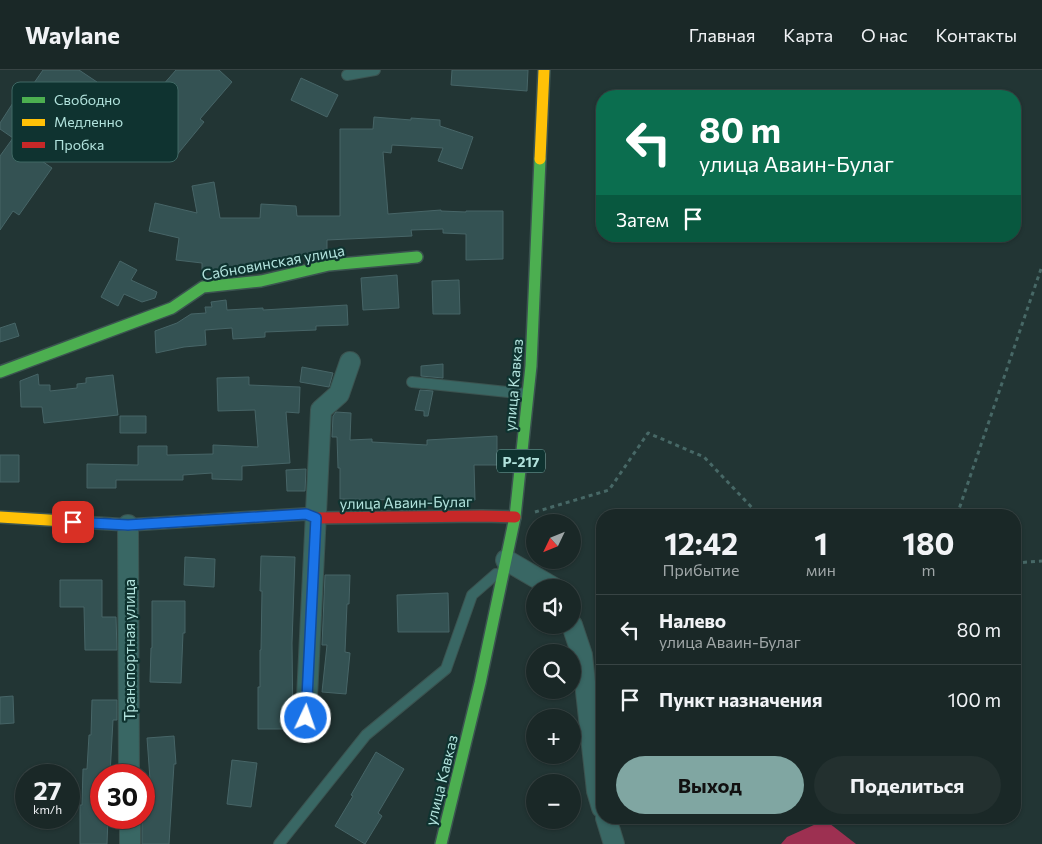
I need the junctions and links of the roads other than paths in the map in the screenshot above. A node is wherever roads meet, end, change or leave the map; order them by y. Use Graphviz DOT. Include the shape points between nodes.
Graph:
graph roads {
  1 [pos="375,70"];
  2 [pos="544,70"];
  3 [pos="347,75"];
  4 [pos="417,257"];
  5 [pos="350,362"];
  6 [pos="0,372"];
  7 [pos="412,382"];
  8 [pos="528,394"];
  9 [pos="0,517"];
  10 [pos="316,518"];
  11 [pos="515,518"];
  12 [pos="128,525"];
  13 [pos="505,563"];
  14 [pos="536,579"];
  15 [pos="575,634"];
  16 [pos="306,718"];
  17 [pos="130,764"];
  18 [pos="596,781"];
  19 [pos="608,824"];
  20 [pos="130,829"];
  21 [pos="130,844"];
  22 [pos="279,844"];
  23 [pos="440,844"];
  24 [pos="614,844"];
  1 -- 3 [label="lane"];
  2 -- 8 [label="main road, улица Кавказ / Р-217"];
  4 -- 6 [label="main road, Сабновинская улица" via="329,264 262,281 203,287 172,308"];
  5 -- 10 [label="street" via="339,394 321,410"];
  7 -- 8 [label="lane"];
  8 -- 11 [label="main road, улица Кавказ / Р-217"];
  9 -- 12 [label="main road, улица Аваин-Булаг"];
  10 -- 11 [label="main road, улица Аваин-Булаг"];
  10 -- 12 [label="main road, улица Аваин-Булаг" via="306,514"];
  10 -- 16 [label="street"];
  11 -- 13 [label="main road, улица Кавказ / Р-217"];
  12 -- 17 [label="street, Транспортная улица"];
  13 -- 14 [label="street"];
  13 -- 22 [label="lane" via="472,595 446,669 366,735"];
  13 -- 23 [label="main road, улица Кавказ / Р-217" via="480,683"];
  15 -- 18 [label="street" via="582,655"];
  19 -- 24 [label="street"];
  20 -- 21 [label="street"];
}
